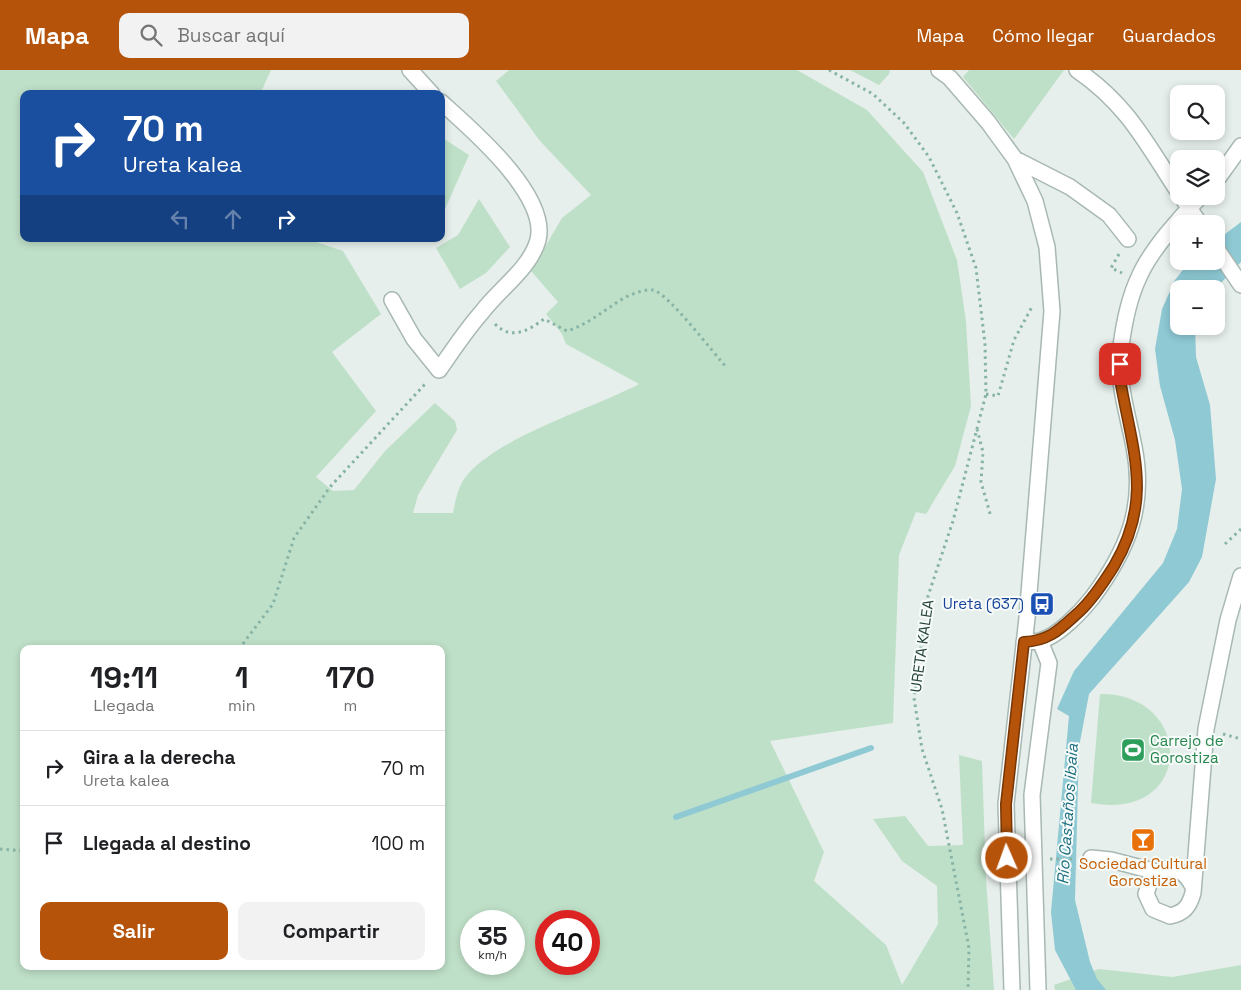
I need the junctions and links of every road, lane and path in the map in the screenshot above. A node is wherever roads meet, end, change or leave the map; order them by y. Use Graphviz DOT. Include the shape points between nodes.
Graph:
graph roads {
  1 [pos="410,70"];
  2 [pos="829,70"];
  3 [pos="939,70"];
  4 [pos="1077,70"];
  5 [pos="428,90"];
  6 [pos="445,106"];
  7 [pos="1241,146"];
  8 [pos="1015,159"];
  9 [pos="1225,168"];
  10 [pos="1170,179"];
  11 [pos="1184,205"];
  12 [pos="1128,239"];
  13 [pos="1225,261"];
  14 [pos="1050,281"];
  15 [pos="1241,285"];
  16 [pos="392,300"];
  17 [pos="482,311"];
  18 [pos="728,368"];
  19 [pos="439,370"];
  20 [pos="986,394"];
  21 [pos="977,428"];
  22 [pos="991,517"];
  23 [pos="1241,529"];
  24 [pos="1225,544"];
  25 [pos="1241,576"];
  26 [pos="1032,641"];
  27 [pos="242,645"];
  28 [pos="0,849"];
  29 [pos="20,851"];
  30 [pos="1091,858"];
  31 [pos="1048,859"];
  32 [pos="1157,872"];
  33 [pos="1192,885"];
  34 [pos="968,990"];
  35 [pos="1012,990"];
  36 [pos="1038,990"];
  1 -- 5 [label="street"];
  2 -- 20 [label="path, URETA KALEA" via="874,94 904,123 929,156 957,213 976,268 985,344"];
  3 -- 8 [label="street" via="950,78 988,122"];
  4 -- 10 [label="street" via="1096,83 1128,115"];
  6 -- 17 [label="street" via="496,152 530,200 538,222 538,240 528,261"];
  7 -- 9 [label="street"];
  8 -- 12 [label="street" via="1070,187 1109,215"];
  8 -- 14 [label="street" via="1035,201 1047,247"];
  11 -- 26 [label="street" via="1139,276 1126,315 1120,349 1120,379 1138,477 1136,512 1125,547 1086,606 1058,631"];
  13 -- 15 [label="street"];
  14 -- 20 [label="path" via="1014,340 998,396"];
  14 -- 26 [label="street" via="1052,311"];
  16 -- 19 [label="street" via="414,339"];
  17 -- 18 [label="path" via="498,327 516,333 527,332 544,318 567,332 581,327 625,297 643,290 655,290 668,299"];
  17 -- 19 [label="street"];
  19 -- 27 [label="path" via="330,487 294,538 273,604"];
  20 -- 21 [label="path, URETA KALEA"];
  21 -- 22 [label="path" via="983,452 981,482"];
  21 -- 34 [label="path, URETA KALEA" via="953,521 928,596 914,698 922,749 942,809 969,948"];
  23 -- 24 [label="path"];
  25 -- 33 [label="street" via="1228,620 1206,729"];
  26 -- 35 [label="street" via="1006,804"];
  26 -- 36 [label="street" via="1049,663 1032,795"];
  28 -- 29 [label="path"];
  30 -- 31 [label="path"];
  30 -- 32 [label="street"];
  32 -- 33 [label="street" via="1164,869 1180,871"];
  32 -- 33 [label="street" via="1146,886 1146,894 1153,909 1160,913 1170,916 1185,910 1193,893"];
}
